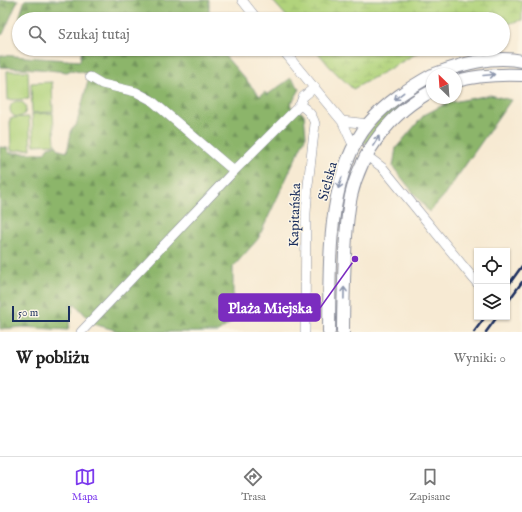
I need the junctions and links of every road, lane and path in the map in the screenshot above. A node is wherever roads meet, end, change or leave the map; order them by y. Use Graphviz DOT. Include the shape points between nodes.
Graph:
graph roads {
  1 [pos="242,0"];
  2 [pos="251,12"];
  3 [pos="288,56"];
  4 [pos="522,60"];
  5 [pos="452,68"];
  6 [pos="522,75"];
  7 [pos="90,77"];
  8 [pos="426,79"];
  9 [pos="462,80"];
  10 [pos="315,87"];
  11 [pos="426,95"];
  12 [pos="300,104"];
  13 [pos="342,121"];
  14 [pos="369,124"];
  15 [pos="354,147"];
  16 [pos="367,156"];
  17 [pos="234,171"];
  18 [pos="474,279"];
  19 [pos="81,332"];
  20 [pos="305,332"];
  21 [pos="329,332"];
  22 [pos="343,332"];
  1 -- 2 [label="street"];
  3 -- 10 [label="street"];
  4 -- 5 [label="main road, Sielska" via="482,60"];
  9 -- 6 [label="main road, one-way" via="501,74"];
  7 -- 17 [label="street" via="102,84 136,92 151,100"];
  8 -- 14 [label="main road, Sielska, one-way" via="386,106"];
  10 -- 12 [label="street" via="303,97"];
  10 -- 13 [label="street"];
  16 -- 11 [label="main road, Sielska, one-way" via="381,133 399,114"];
  12 -- 17 [label="street"];
  12 -- 20 [label="street, Kapitańska" via="312,115 314,124 306,213"];
  13 -- 14 [label="street"];
  13 -- 15 [label="street"];
  14 -- 15 [label="main road, Sielska"];
  15 -- 21 [label="main road, Sielska, one-way" via="336,196 330,266"];
  16 -- 18 [label="street" via="383,168"];
  22 -- 16 [label="main road, Sielska, one-way" via="346,224 351,196"];
  17 -- 19 [label="street"];
}
